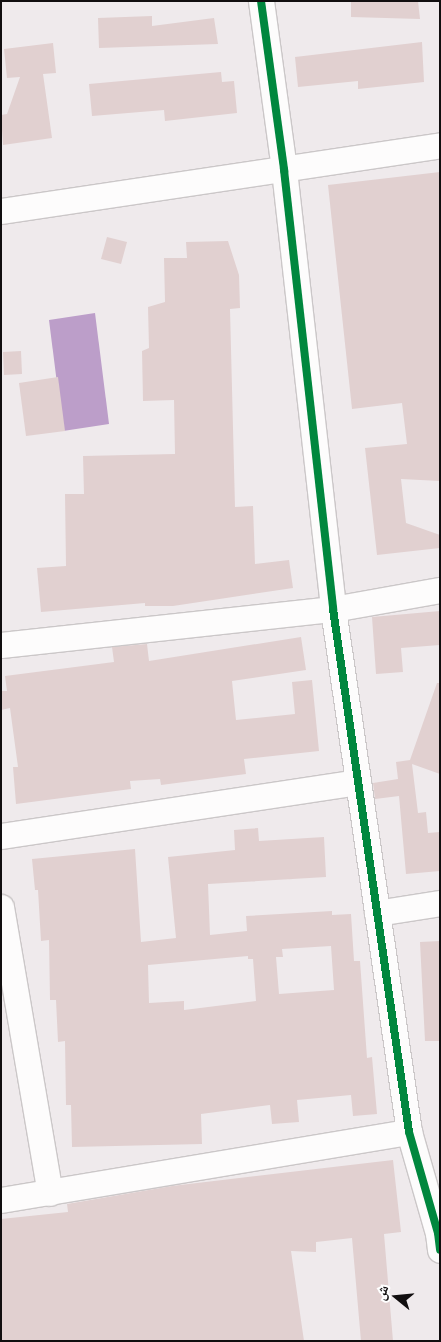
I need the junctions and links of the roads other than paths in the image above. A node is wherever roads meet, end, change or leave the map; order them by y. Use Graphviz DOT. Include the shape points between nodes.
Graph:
graph roads {
  1 [pos="261,1"];
  2 [pos="440,145"];
  3 [pos="284,170"];
  4 [pos="1,211"];
  5 [pos="440,590"];
  6 [pos="333,609"];
  7 [pos="1,645"];
  8 [pos="358,782"];
  9 [pos="1,836"];
  10 [pos="440,903"];
  11 [pos="1,907"];
  12 [pos="377,913"];
  13 [pos="410,1132"];
  14 [pos="50,1193"];
  15 [pos="1,1200"];
  16 [pos="436,1215"];
  17 [pos="440,1250"];
  1 -- 3 [label="street"];
  2 -- 3 [label="street"];
  3 -- 4 [label="street"];
  3 -- 6 [label="street"];
  5 -- 6 [label="street"];
  6 -- 7 [label="street"];
  6 -- 8 [label="street"];
  8 -- 9 [label="street"];
  8 -- 12 [label="street"];
  10 -- 12 [label="street"];
  11 -- 14 [label="street"];
  12 -- 13 [label="street"];
  13 -- 14 [label="street"];
  13 -- 16 [label="street"];
  14 -- 15 [label="street"];
  16 -- 17 [label="street"];
}
